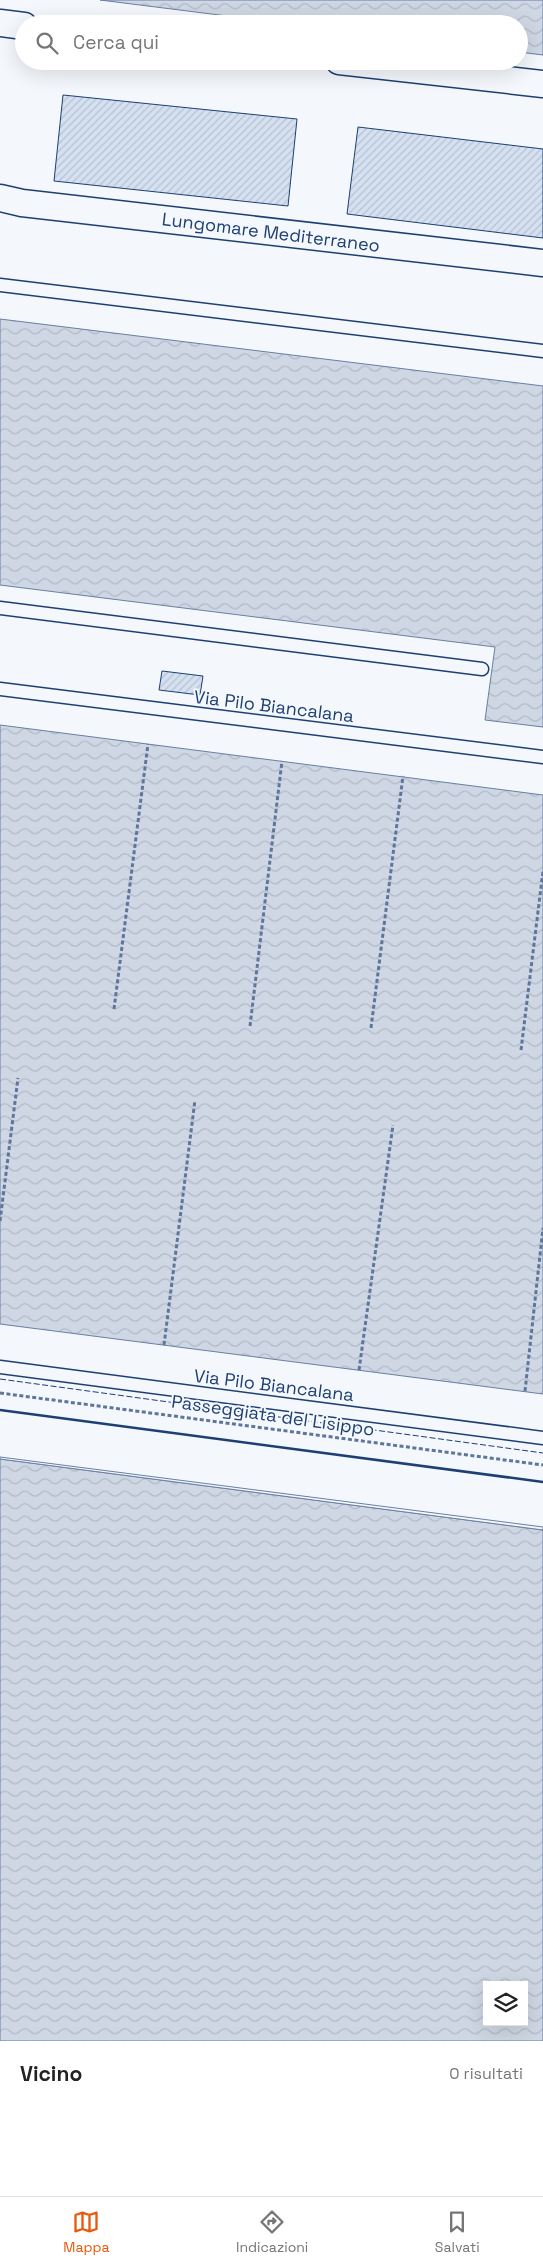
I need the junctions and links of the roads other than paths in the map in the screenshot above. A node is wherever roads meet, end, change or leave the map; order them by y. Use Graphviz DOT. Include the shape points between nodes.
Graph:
graph roads {
  1 [pos="0,23"];
  2 [pos="15,25"];
  3 [pos="419,70"];
  4 [pos="543,84"];
  5 [pos="0,198"];
  6 [pos="543,263"];
  7 [pos="0,285"];
  8 [pos="543,352"];
  9 [pos="0,608"];
  10 [pos="482,669"];
  11 [pos="0,689"];
  12 [pos="543,757"];
  13 [pos="0,1367"];
  14 [pos="543,1438"];
  1 -- 2 [label="street"];
  3 -- 4 [label="street"];
  5 -- 6 [label="street, Lungomare Mediterraneo"];
  7 -- 8 [label="lane"];
  9 -- 10 [label="lane"];
  11 -- 12 [label="lane, Via Pilo Biancalana"];
  13 -- 14 [label="lane, Via Pilo Biancalana"];
}
